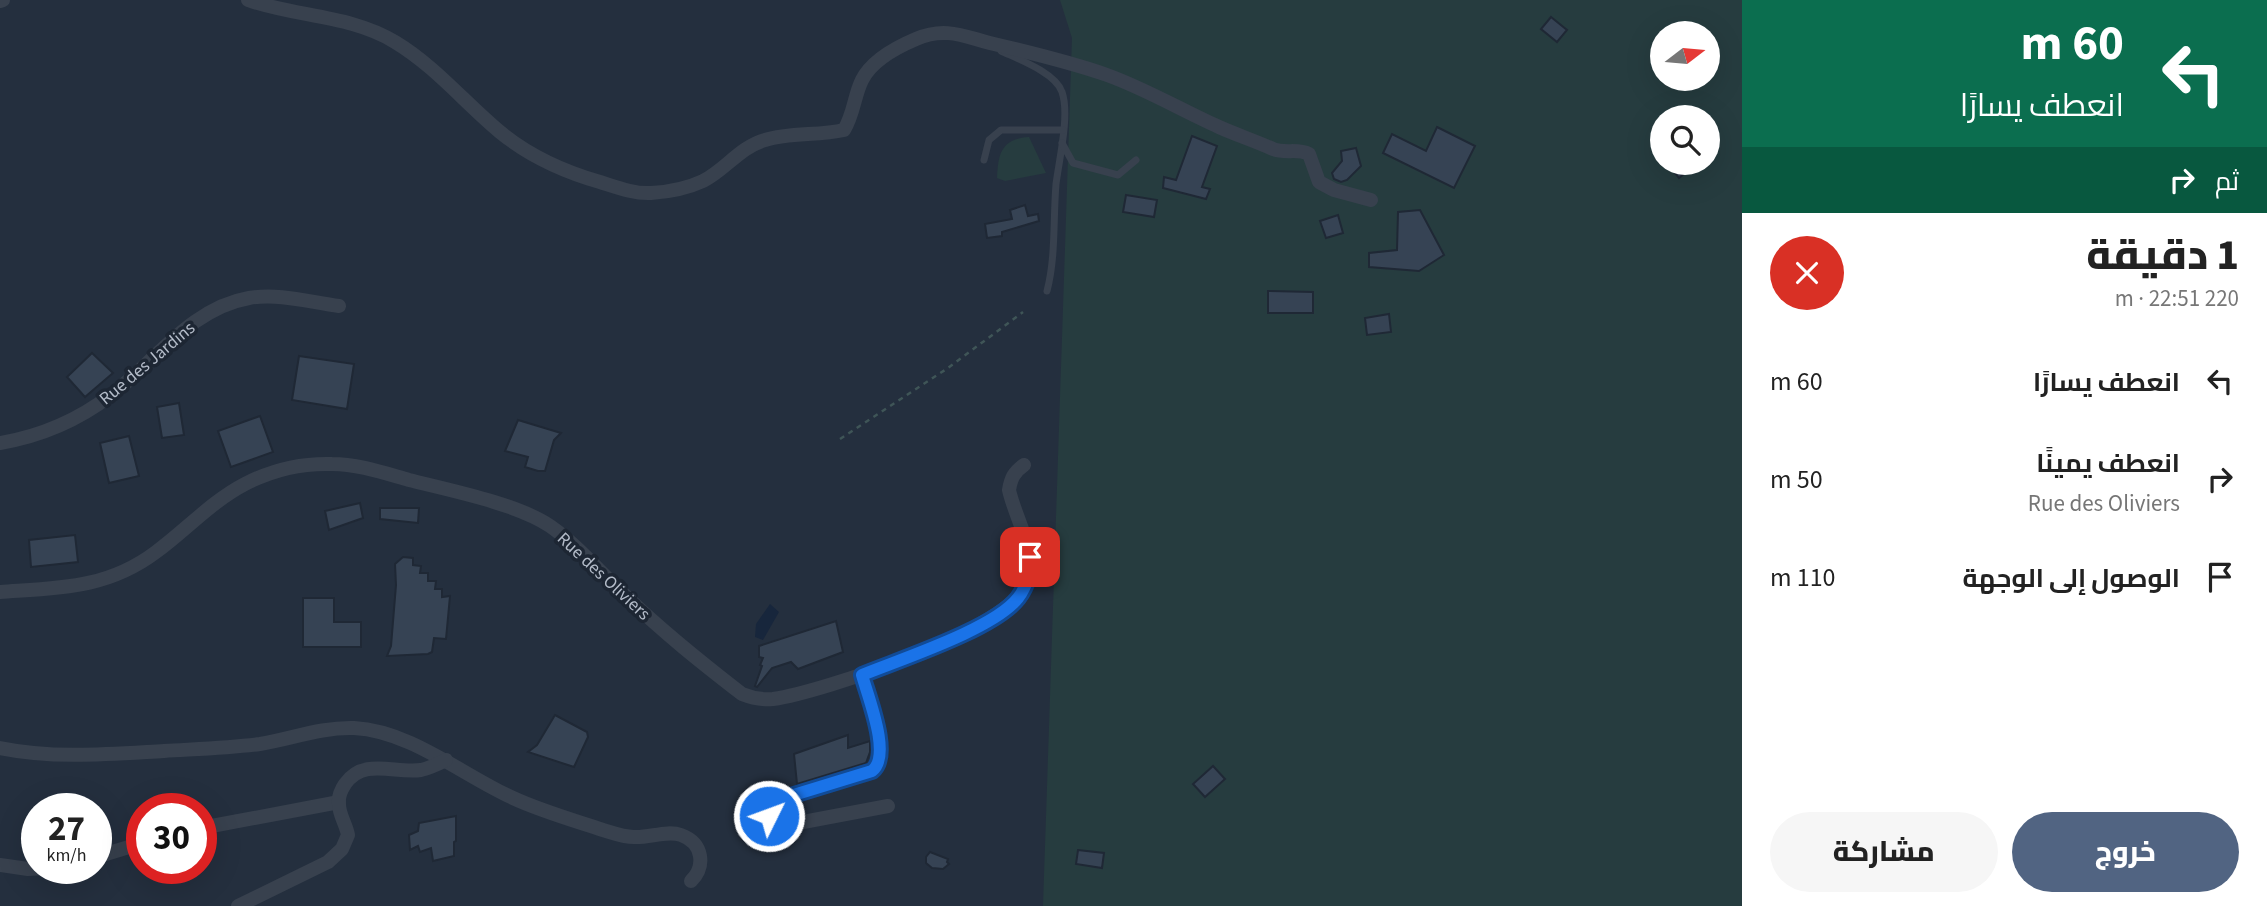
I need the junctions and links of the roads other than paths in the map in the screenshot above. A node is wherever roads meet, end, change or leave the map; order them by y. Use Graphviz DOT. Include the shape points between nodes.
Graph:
graph roads {
  1 [pos="248,0"];
  2 [pos="981,41"];
  3 [pos="1063,130"];
  4 [pos="1062,143"];
  5 [pos="984,160"];
  6 [pos="1136,160"];
  7 [pos="1371,200"];
  8 [pos="1047,291"];
  9 [pos="339,306"];
  10 [pos="0,443"];
  11 [pos="1024,465"];
  12 [pos="0,592"];
  13 [pos="862,675"];
  14 [pos="0,748"];
  15 [pos="446,760"];
  16 [pos="339,802"];
  17 [pos="888,806"];
  18 [pos="217,825"];
  19 [pos="0,866"];
  20 [pos="21,867"];
  21 [pos="691,881"];
  22 [pos="238,906"];
  1 -- 2 [label="street" via="373,31 396,42 503,134 539,157 585,177 650,193 703,181 763,140 844,130 872,65 918,38 937,32 960,33"];
  2 -- 3 [label="lane" via="1056,82 1062,92"];
  2 -- 7 [label="street" via="1108,76 1283,153 1301,150 1309,154 1319,182"];
  3 -- 4 [label="lane"];
  3 -- 5 [label="lane" via="1001,130 989,139"];
  4 -- 6 [label="lane" via="1073,163 1118,175"];
  4 -- 8 [label="lane"];
  9 -- 10 [label="street, Rue des Jardins" via="284,297 236,302 186,329 89,411 32,438"];
  11 -- 13 [label="street, Rue des Oliviers" via="1010,480 1009,491 1030,557 1030,572 1017,600 969,631"];
  12 -- 13 [label="street, Rue des Oliviers" via="70,587 116,576 137,566 226,496 259,477 296,466 335,463 448,490 537,518 562,535 686,651 752,699 772,699"];
  13 -- 17 [label="street" via="877,730 878,767 774,801 769,816 782,826"];
  14 -- 15 [label="street" via="53,755 139,753 262,743 350,728 395,737"];
  15 -- 16 [label="street" via="420,770 359,771 344,785"];
  15 -- 21 [label="street" via="514,799 611,833 680,835 695,845 702,860"];
  16 -- 18 [label="street"];
  16 -- 22 [label="street" via="348,833 336,856"];
  19 -- 20 [label="street"];
}
